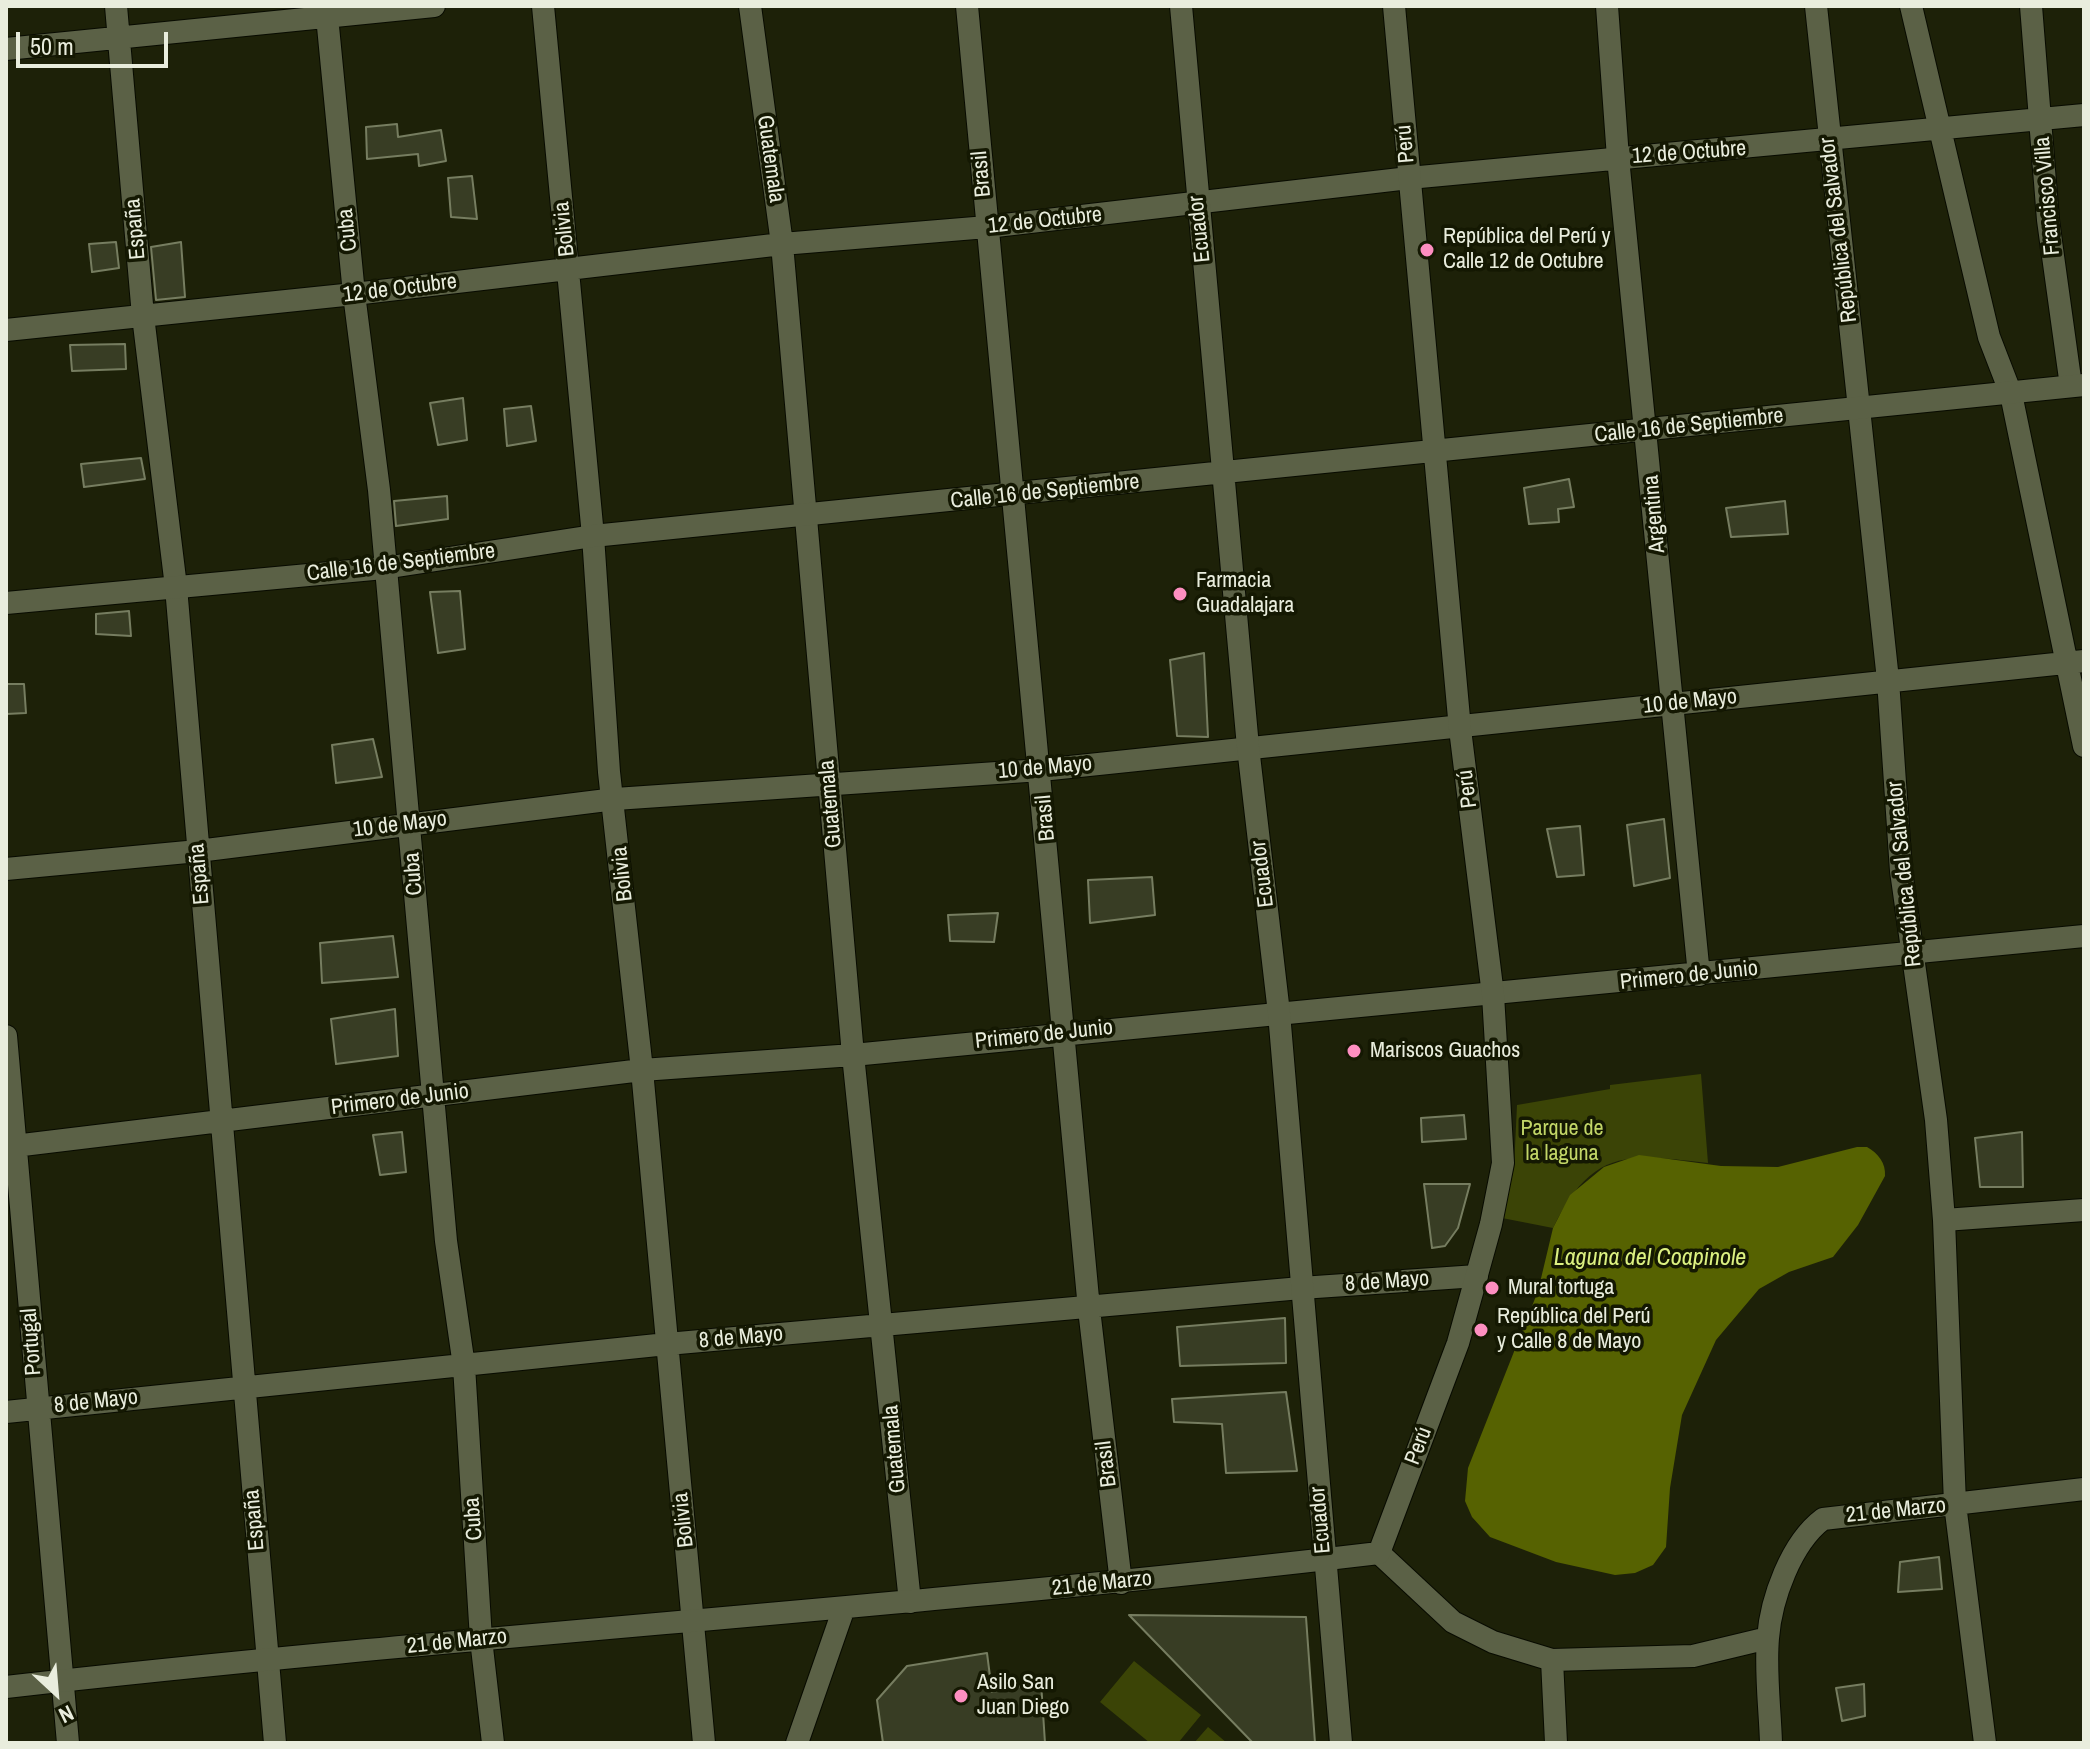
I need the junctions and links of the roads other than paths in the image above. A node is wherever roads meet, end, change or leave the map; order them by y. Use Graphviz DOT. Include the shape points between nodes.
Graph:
graph roads {
  1 [pos="116,6"];
  2 [pos="434,6"];
  3 [pos="543,6"];
  4 [pos="750,6"];
  5 [pos="967,6"];
  6 [pos="1181,6"];
  7 [pos="1394,6"];
  8 [pos="1607,6"];
  9 [pos="1816,6"];
  10 [pos="1911,6"];
  11 [pos="2031,6"];
  12 [pos="326,10"];
  13 [pos="120,37"];
  14 [pos="6,49"];
  15 [pos="2084,115"];
  16 [pos="2042,119"];
  17 [pos="1941,129"];
  18 [pos="1828,141"];
  19 [pos="1618,158"];
  20 [pos="1409,178"];
  21 [pos="1197,204"];
  22 [pos="987,227"];
  23 [pos="782,244"];
  24 [pos="569,269"];
  25 [pos="354,294"];
  26 [pos="143,316"];
  27 [pos="6,330"];
  28 [pos="2078,385"];
  29 [pos="2011,394"];
  30 [pos="1860,407"];
  31 [pos="1647,432"];
  32 [pos="1435,453"];
  33 [pos="1225,473"];
  34 [pos="1011,497"];
  35 [pos="807,517"];
  36 [pos="593,536"];
  37 [pos="384,568"];
  38 [pos="176,587"];
  39 [pos="6,603"];
  40 [pos="2076,661"];
  41 [pos="1888,680"];
  42 [pos="1671,704"];
  43 [pos="1460,729"];
  44 [pos="2084,746"];
  45 [pos="1248,747"];
  46 [pos="1041,770"];
  47 [pos="829,785"];
  48 [pos="615,799"];
  49 [pos="410,824"];
  50 [pos="198,851"];
  51 [pos="6,869"];
  52 [pos="2084,936"];
  53 [pos="1913,954"];
  54 [pos="1699,975"];
  55 [pos="1493,995"];
  56 [pos="1279,1013"];
  57 [pos="1065,1033"];
  58 [pos="6,1036"];
  59 [pos="853,1055"];
  60 [pos="642,1070"];
  61 [pos="432,1097"];
  62 [pos="220,1121"];
  63 [pos="12,1147"];
  64 [pos="2084,1210"];
  65 [pos="1944,1220"];
  66 [pos="1477,1276"];
  67 [pos="1301,1288"];
  68 [pos="1089,1309"];
  69 [pos="883,1326"];
  70 [pos="667,1344"];
  71 [pos="464,1366"];
  72 [pos="244,1387"];
  73 [pos="37,1408"];
  74 [pos="6,1412"];
  75 [pos="2084,1489"];
  76 [pos="1955,1504"];
  77 [pos="1379,1553"];
  78 [pos="1324,1560"];
  79 [pos="1121,1583"];
  80 [pos="910,1602"];
  81 [pos="844,1608"];
  82 [pos="694,1618"];
  83 [pos="1768,1638"];
  84 [pos="481,1639"];
  85 [pos="1552,1660"];
  86 [pos="268,1661"];
  87 [pos="61,1681"];
  88 [pos="6,1687"];
  89 [pos="68,1743"];
  90 [pos="275,1743"];
  91 [pos="493,1743"];
  92 [pos="704,1743"];
  93 [pos="797,1743"];
  94 [pos="1341,1743"];
  95 [pos="1556,1743"];
  96 [pos="1771,1743"];
  97 [pos="1985,1743"];
  1 -- 13 [label="street, España"];
  2 -- 12 [label="street"];
  3 -- 24 [label="street, Bolivia"];
  4 -- 23 [label="street, Guatemala"];
  5 -- 22 [label="street, Brasil"];
  6 -- 21 [label="street, Ecuador"];
  7 -- 20 [label="street, Perú"];
  8 -- 19 [label="street, Argentina"];
  9 -- 18 [label="street, República del Salvador"];
  10 -- 17 [label="street"];
  11 -- 16 [label="street, Francisco Villa"];
  12 -- 13 [label="street"];
  12 -- 25 [label="street, Cuba"];
  13 -- 14 [label="street"];
  13 -- 26 [label="street, España"];
  15 -- 16 [label="street, 12 de Octubre"];
  16 -- 17 [label="street, 12 de Octubre"];
  16 -- 28 [label="street, Francisco Villa" via="2048,220"];
  17 -- 18 [label="street, 12 de Octubre"];
  17 -- 29 [label="street" via="1989,337"];
  18 -- 19 [label="street, 12 de Octubre"];
  18 -- 30 [label="street, República del Salvador"];
  19 -- 20 [label="street, 12 de Octubre"];
  19 -- 31 [label="street, Argentina"];
  20 -- 21 [label="street, 12 de Octubre"];
  20 -- 32 [label="street, Perú"];
  21 -- 22 [label="street, 12 de Octubre"];
  21 -- 33 [label="street, Ecuador"];
  22 -- 23 [label="street, 12 de Octubre"];
  22 -- 34 [label="street, Brasil"];
  23 -- 24 [label="street, 12 de Octubre"];
  23 -- 35 [label="street, Guatemala"];
  24 -- 25 [label="street, 12 de Octubre"];
  24 -- 36 [label="street, Bolivia"];
  25 -- 26 [label="street, 12 de Octubre"];
  25 -- 37 [label="street, Cuba"];
  26 -- 27 [label="street, 12 de Octubre"];
  26 -- 38 [label="street, España"];
  28 -- 29 [label="street, Calle 16 de Septiembre"];
  29 -- 30 [label="street, Calle 16 de Septiembre"];
  29 -- 40 [label="street"];
  30 -- 31 [label="street, Calle 16 de Septiembre"];
  30 -- 41 [label="street, República del Salvador"];
  31 -- 32 [label="street, Calle 16 de Septiembre"];
  31 -- 42 [label="street, Argentina"];
  32 -- 33 [label="street, Calle 16 de Septiembre"];
  32 -- 43 [label="street, Perú"];
  33 -- 34 [label="street, Calle 16 de Septiembre"];
  33 -- 45 [label="street, Ecuador"];
  34 -- 35 [label="street, Calle 16 de Septiembre"];
  34 -- 46 [label="street, Brasil"];
  35 -- 36 [label="street, Calle 16 de Septiembre"];
  35 -- 47 [label="street, Guatemala"];
  36 -- 37 [label="street, Calle 16 de Septiembre"];
  36 -- 48 [label="street, Bolivia"];
  37 -- 38 [label="street, Calle 16 de Septiembre"];
  37 -- 49 [label="street, Cuba"];
  38 -- 39 [label="street, Calle 16 de Septiembre"];
  38 -- 50 [label="street, España"];
  40 -- 41 [label="street, 10 de Mayo"];
  40 -- 44 [label="street"];
  41 -- 42 [label="street, 10 de Mayo"];
  41 -- 53 [label="street, República del Salvador" via="1901,871"];
  42 -- 43 [label="street, 10 de Mayo"];
  42 -- 54 [label="street, Argentina"];
  43 -- 45 [label="street, 10 de Mayo"];
  43 -- 55 [label="street, Perú"];
  45 -- 46 [label="street, 10 de Mayo"];
  45 -- 56 [label="street, Ecuador"];
  46 -- 47 [label="street, 10 de Mayo"];
  46 -- 57 [label="street, Brasil"];
  47 -- 48 [label="street, 10 de Mayo"];
  47 -- 59 [label="street, Guatemala"];
  48 -- 49 [label="street, 10 de Mayo"];
  48 -- 60 [label="street, Bolivia"];
  49 -- 50 [label="street, 10 de Mayo"];
  49 -- 61 [label="street, Cuba"];
  50 -- 51 [label="street, 10 de Mayo"];
  50 -- 62 [label="street, España"];
  52 -- 53 [label="street, Primero de Junio"];
  53 -- 54 [label="street, Primero de Junio"];
  53 -- 65 [label="street, República del Salvador"];
  54 -- 55 [label="street, Primero de Junio"];
  55 -- 56 [label="street, Primero de Junio"];
  55 -- 66 [label="street, Perú" via="1503,1163"];
  56 -- 57 [label="street, Primero de Junio"];
  56 -- 67 [label="street, Ecuador"];
  57 -- 59 [label="street, Primero de Junio"];
  57 -- 68 [label="street, Brasil"];
  58 -- 63 [label="street, Portugal"];
  59 -- 60 [label="street, Primero de Junio"];
  59 -- 69 [label="street, Guatemala"];
  60 -- 61 [label="street, Primero de Junio"];
  60 -- 70 [label="street, Bolivia"];
  61 -- 62 [label="street, Primero de Junio"];
  61 -- 71 [label="street, Cuba"];
  62 -- 63 [label="street, Primero de Junio"];
  62 -- 72 [label="street, España"];
  63 -- 73 [label="street, Portugal"];
  64 -- 65 [label="street"];
  65 -- 76 [label="street, República del Salvador"];
  66 -- 67 [label="street, 8 de Mayo"];
  66 -- 77 [label="street, Perú" via="1458,1343"];
  67 -- 68 [label="street, 8 de Mayo"];
  67 -- 78 [label="street, Ecuador"];
  68 -- 69 [label="street, 8 de Mayo"];
  68 -- 79 [label="street, Brasil"];
  69 -- 70 [label="street, 8 de Mayo"];
  69 -- 80 [label="street, Guatemala"];
  70 -- 71 [label="street, 8 de Mayo"];
  70 -- 82 [label="street, Bolivia"];
  71 -- 72 [label="street, 8 de Mayo"];
  71 -- 84 [label="street, Cuba"];
  72 -- 73 [label="street, 8 de Mayo"];
  72 -- 86 [label="street, España"];
  73 -- 74 [label="street, 8 de Mayo"];
  73 -- 87 [label="street, Portugal"];
  75 -- 76 [label="street, 21 de Marzo"];
  76 -- 83 [label="street, 21 de Marzo" via="1823,1519 1806,1531 1781,1585"];
  76 -- 97 [label="street, República del Salvador"];
  77 -- 78 [label="street, 21 de Marzo"];
  77 -- 85 [label="street" via="1453,1622 1493,1642"];
  78 -- 79 [label="street, 21 de Marzo"];
  78 -- 94 [label="street, Ecuador"];
  79 -- 80 [label="street, 21 de Marzo"];
  80 -- 81 [label="street, 21 de Marzo"];
  81 -- 82 [label="street, 21 de Marzo"];
  81 -- 93 [label="street"];
  82 -- 84 [label="street, 21 de Marzo"];
  82 -- 92 [label="street, Bolivia"];
  83 -- 85 [label="street" via="1693,1656"];
  83 -- 96 [label="street"];
  84 -- 86 [label="street, 21 de Marzo"];
  84 -- 91 [label="street, Cuba"];
  85 -- 95 [label="street"];
  86 -- 87 [label="street, 21 de Marzo"];
  86 -- 90 [label="street, España"];
  87 -- 88 [label="street, 21 de Marzo"];
  87 -- 89 [label="street, Portugal"];
}
